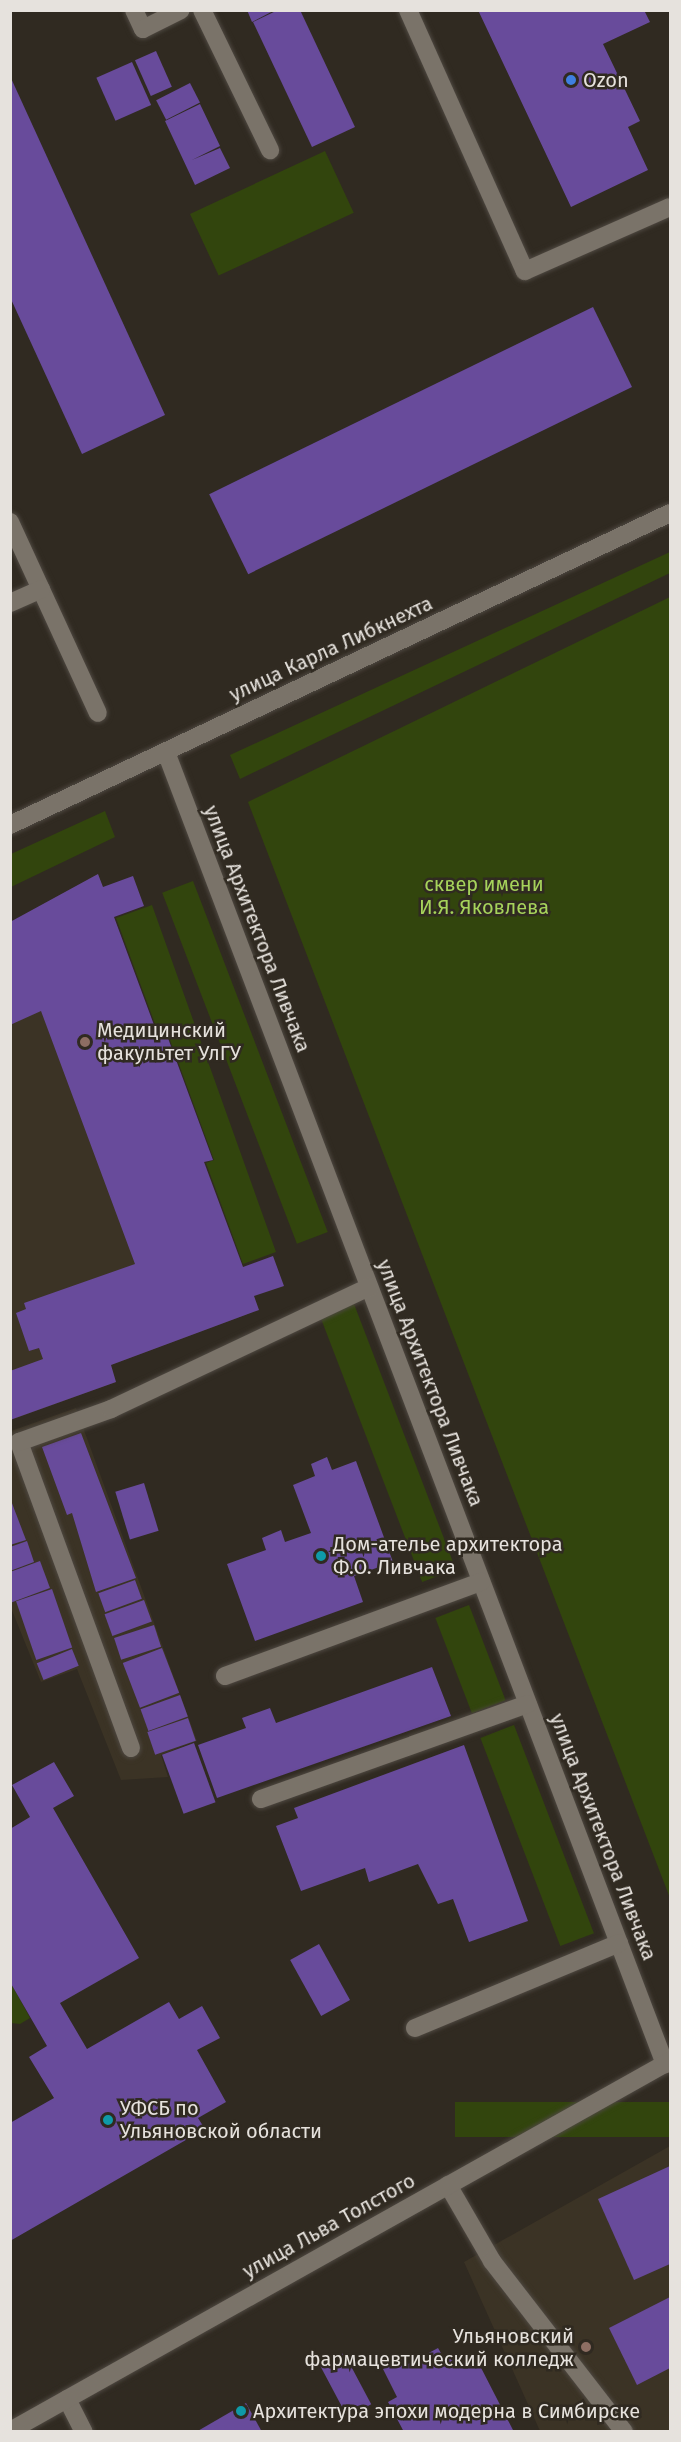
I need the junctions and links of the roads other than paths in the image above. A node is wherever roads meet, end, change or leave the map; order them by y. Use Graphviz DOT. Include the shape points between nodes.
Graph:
graph roads {
  1 [pos="134,10"];
  2 [pos="181,10"];
  3 [pos="202,10"];
  4 [pos="408,10"];
  5 [pos="270,150"];
  6 [pos="670,207"];
  7 [pos="670,513"];
  8 [pos="10,522"];
  9 [pos="41,588"];
  10 [pos="10,603"];
  11 [pos="98,713"];
  12 [pos="166,752"];
  13 [pos="10,825"];
  14 [pos="369,1287"];
  15 [pos="481,1582"];
  16 [pos="225,1676"];
  17 [pos="528,1704"];
  18 [pos="132,1748"];
  19 [pos="261,1799"];
  20 [pos="619,1943"];
  21 [pos="415,2028"];
  22 [pos="668,2062"];
  23 [pos="448,2185"];
  24 [pos="67,2399"];
  25 [pos="10,2431"];
  26 [pos="84,2432"];
  27 [pos="624,2432"];
  1 -- 2 [label="street" via="143,29"];
  3 -- 5 [label="street"];
  4 -- 6 [label="street" via="525,271"];
  7 -- 12 [label="street, улица Карла Либкнехта"];
  8 -- 9 [label="street"];
  9 -- 10 [label="street"];
  9 -- 11 [label="street"];
  12 -- 13 [label="street, улица Карла Либкнехта"];
  12 -- 14 [label="street, улица Архитектора Ливчака"];
  14 -- 15 [label="street, улица Архитектора Ливчака"];
  14 -- 18 [label="street" via="111,1409 19,1442"];
  15 -- 16 [label="street"];
  15 -- 17 [label="street, улица Архитектора Ливчака"];
  17 -- 19 [label="street"];
  17 -- 20 [label="street, улица Архитектора Ливчака"];
  20 -- 21 [label="street"];
  20 -- 22 [label="street, улица Архитектора Ливчака"];
  22 -- 23 [label="street, улица Льва Толстого"];
  23 -- 24 [label="street, улица Льва Толстого"];
  23 -- 27 [label="street" via="492,2261"];
  24 -- 25 [label="street, улица Льва Толстого"];
  24 -- 26 [label="street"];
}
